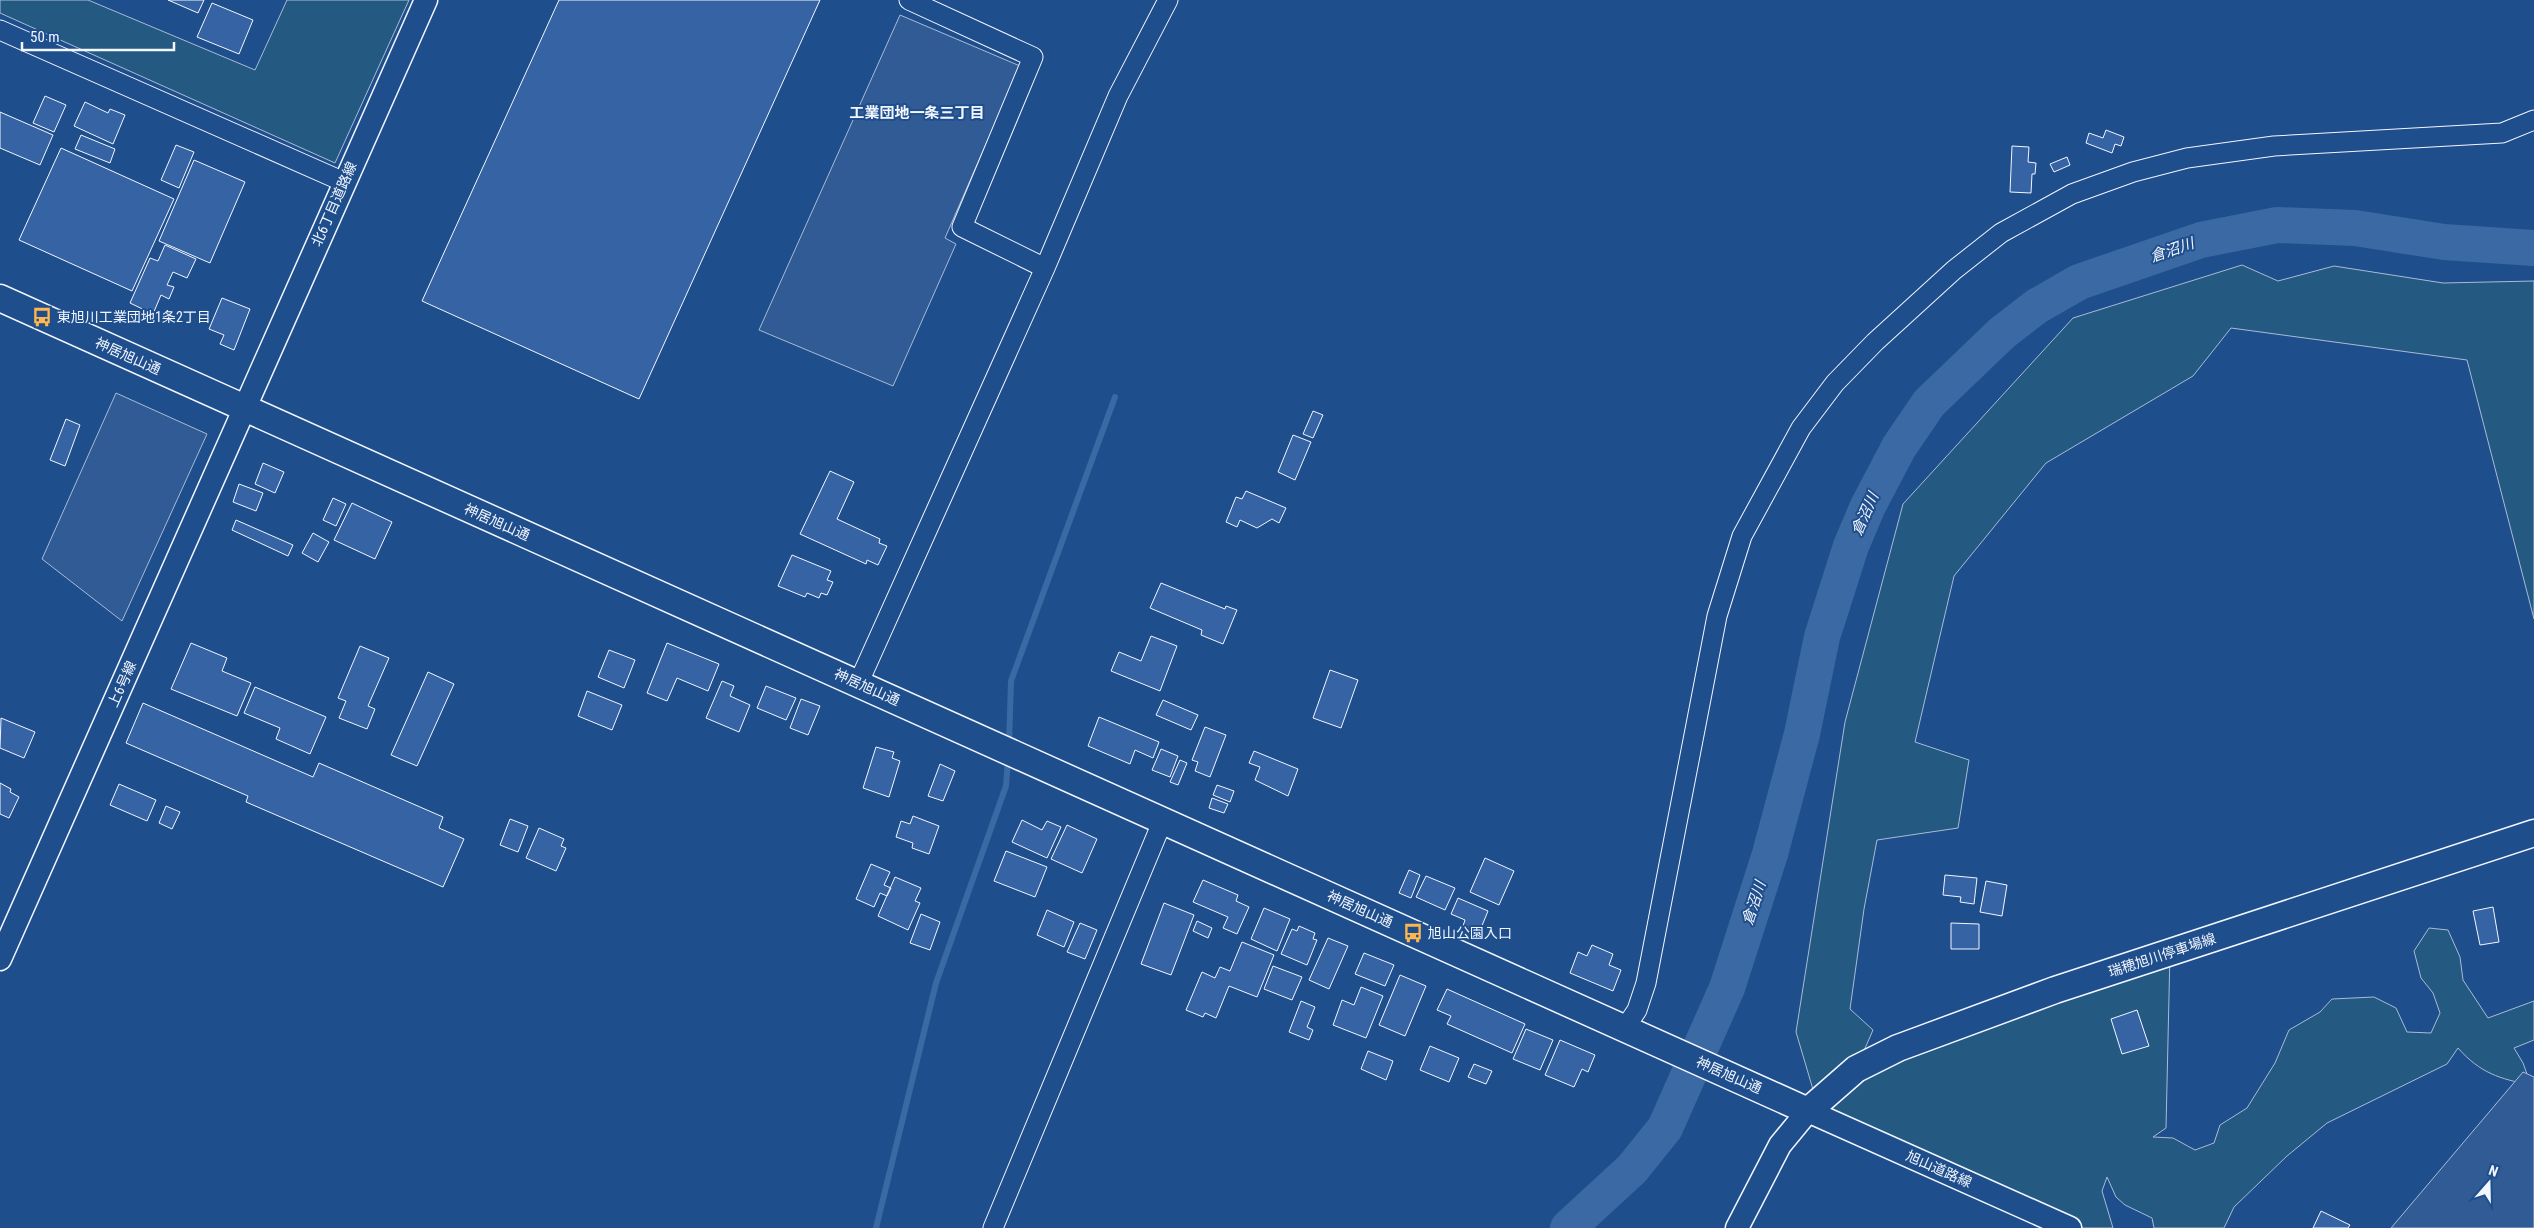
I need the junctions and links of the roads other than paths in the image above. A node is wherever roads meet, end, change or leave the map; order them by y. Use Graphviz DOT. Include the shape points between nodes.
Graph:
graph roads {
  1 [pos="426,0"];
  2 [pos="909,0"];
  3 [pos="1168,0"];
  4 [pos="0,30"];
  5 [pos="2534,120"];
  6 [pos="344,182"];
  7 [pos="1045,268"];
  8 [pos="0,298"];
  9 [pos="245,409"];
  10 [pos="858,684"];
  11 [pos="1163,820"];
  12 [pos="2534,833"];
  13 [pos="0,959"];
  14 [pos="1625,1028"];
  15 [pos="1808,1111"];
  16 [pos="993,1228"];
  17 [pos="1737,1228"];
  18 [pos="2070,1228"];
  1 -- 6 [label="street, 北6丁目道路線"];
  2 -- 7 [label="street" via="1033,57 962,227"];
  3 -- 7 [label="street" via="1118,96"];
  4 -- 6 [label="street"];
  5 -- 14 [label="street" via="2502,133 2274,146 2187,158 2133,172 2072,194 2001,233 1954,270 1875,342 1835,383 1801,428 1742,536 1717,616 1646,982 1637,1010"];
  6 -- 9 [label="street, 北6丁目道路線"];
  7 -- 10 [label="street"];
  8 -- 9 [label="main road, 神居旭山通"];
  9 -- 10 [label="main road, 神居旭山通"];
  9 -- 13 [label="street, 上6号線"];
  10 -- 11 [label="main road, 神居旭山通"];
  11 -- 14 [label="main road, 神居旭山通"];
  11 -- 16 [label="street"];
  12 -- 15 [label="main road, 瑞穂旭川停車場線" via="2064,987 1898,1048 1856,1070"];
  14 -- 15 [label="main road, 神居旭山通"];
  15 -- 17 [label="street" via="1780,1145"];
  15 -- 18 [label="street, 旭山道路線"];
}
